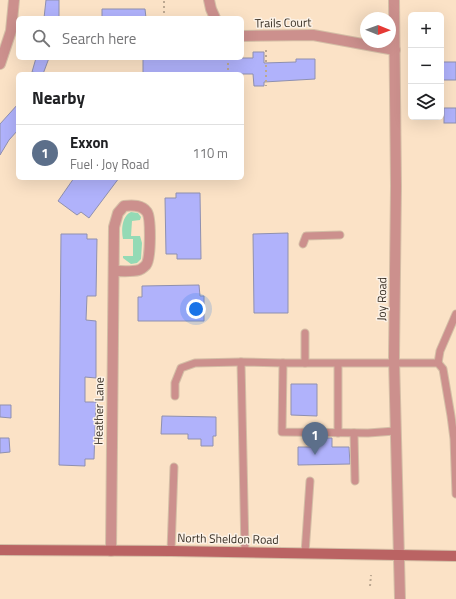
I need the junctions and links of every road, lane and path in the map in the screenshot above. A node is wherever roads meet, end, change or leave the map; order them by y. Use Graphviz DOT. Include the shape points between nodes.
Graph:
graph roads {
  1 [pos="14,0"];
  2 [pos="209,0"];
  3 [pos="394,0"];
  4 [pos="164,1"];
  5 [pos="164,16"];
  6 [pos="214,16"];
  7 [pos="244,36"];
  8 [pos="266,50"];
  9 [pos="395,50"];
  10 [pos="228,60"];
  11 [pos="0,64"];
  12 [pos="228,72"];
  13 [pos="266,86"];
  14 [pos="340,235"];
  15 [pos="304,244"];
  16 [pos="114,271"];
  17 [pos="456,314"];
  18 [pos="305,333"];
  19 [pos="241,362"];
  20 [pos="283,363"];
  21 [pos="305,363"];
  22 [pos="438,363"];
  23 [pos="338,364"];
  24 [pos="394,364"];
  25 [pos="175,396"];
  26 [pos="395,431"];
  27 [pos="338,433"];
  28 [pos="354,433"];
  29 [pos="174,467"];
  30 [pos="310,481"];
  31 [pos="355,481"];
  32 [pos="456,494"];
  33 [pos="0,550"];
  34 [pos="111,551"];
  35 [pos="171,551"];
  36 [pos="245,552"];
  37 [pos="305,553"];
  38 [pos="400,554"];
  39 [pos="456,556"];
  40 [pos="371,575"];
  41 [pos="370,586"];
  42 [pos="400,599"];
  1 -- 11 [label="street" via="11,31"];
  2 -- 6 [label="street"];
  3 -- 9 [label="street, Joy Road"];
  4 -- 5 [label="path"];
  7 -- 9 [label="street, Trails Court" via="313,35"];
  8 -- 13 [label="path"];
  9 -- 24 [label="street, Joy Road"];
  10 -- 12 [label="path"];
  14 -- 15 [label="lane" via="306,236"];
  16 -- 16 [label="street, Heather Lane" via="114,227 118,213 124,206 141,207 148,213 149,221 147,264 139,270"];
  16 -- 34 [label="street, Heather Lane"];
  17 -- 22 [label="lane" via="440,351"];
  18 -- 21 [label="lane"];
  19 -- 20 [label="lane"];
  19 -- 25 [label="lane" via="195,363 181,368 175,383"];
  19 -- 36 [label="lane"];
  20 -- 21 [label="lane"];
  20 -- 27 [label="lane" via="282,432"];
  21 -- 23 [label="lane"];
  22 -- 24 [label="lane"];
  22 -- 32 [label="lane" via="443,369 451,416"];
  23 -- 24 [label="lane"];
  23 -- 27 [label="lane"];
  24 -- 26 [label="street, Joy Road"];
  26 -- 28 [label="lane"];
  26 -- 38 [label="street, Joy Road"];
  27 -- 28 [label="lane"];
  28 -- 31 [label="lane"];
  29 -- 35 [label="lane"];
  30 -- 37 [label="lane"];
  33 -- 34 [label="main road, North Sheldon Road"];
  34 -- 35 [label="main road, North Sheldon Road"];
  35 -- 36 [label="main road, North Sheldon Road"];
  36 -- 37 [label="main road, North Sheldon Road"];
  37 -- 38 [label="main road, North Sheldon Road"];
  38 -- 39 [label="main road, North Sheldon Road"];
  38 -- 42 [label="street, Joy Road"];
  40 -- 41 [label="path"];
}
